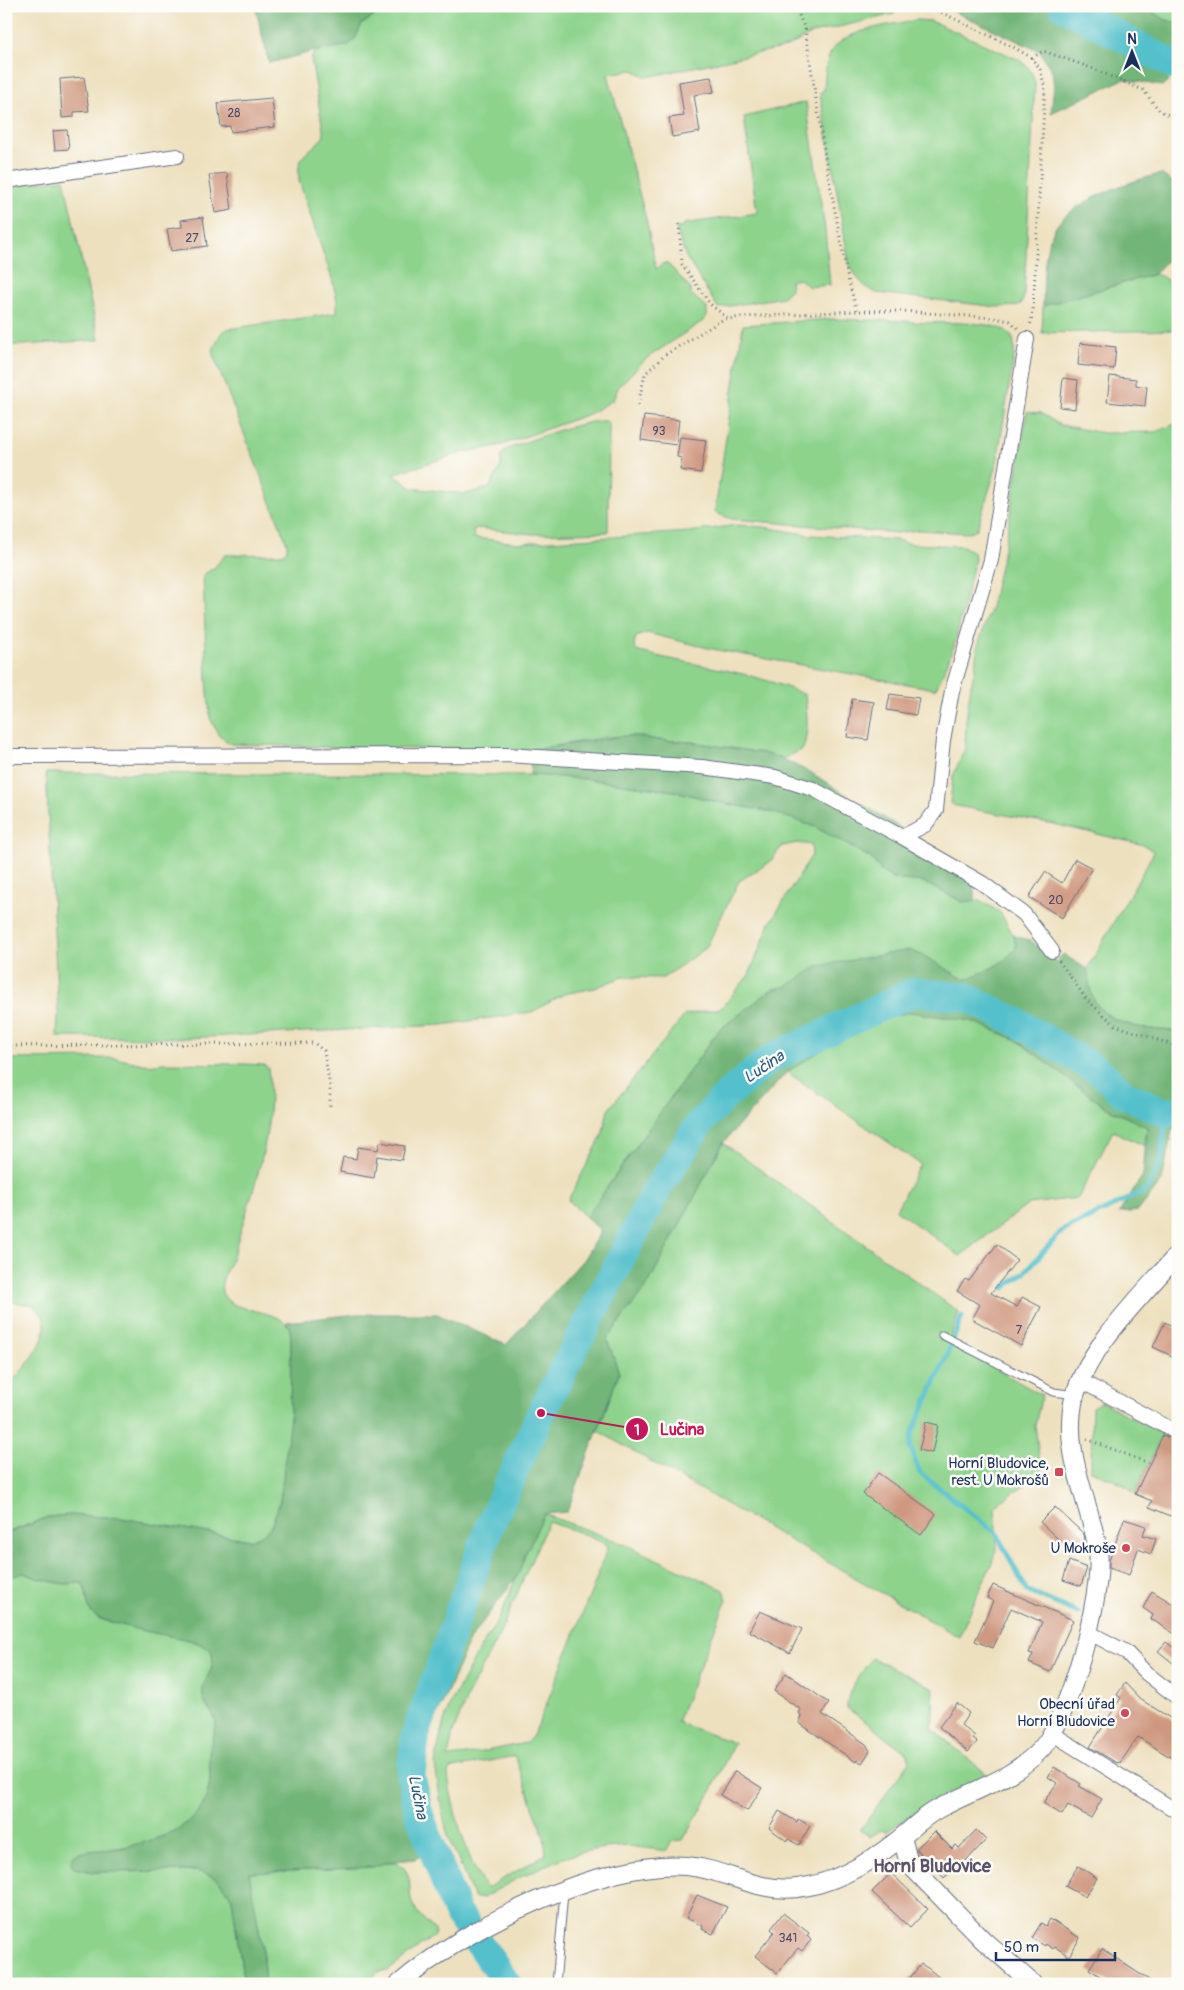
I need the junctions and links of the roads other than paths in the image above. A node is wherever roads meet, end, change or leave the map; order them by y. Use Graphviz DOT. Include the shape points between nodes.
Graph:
graph roads {
  1 [pos="176,156"];
  2 [pos="6,181"];
  3 [pos="1027,339"];
  4 [pos="6,756"];
  5 [pos="902,837"];
  6 [pos="1052,951"];
  7 [pos="1178,1254"];
  8 [pos="945,1336"];
  9 [pos="1078,1388"];
  10 [pos="1178,1433"];
  11 [pos="1088,1632"];
  12 [pos="1178,1698"];
  13 [pos="1053,1734"];
  14 [pos="1178,1812"];
  15 [pos="902,1837"];
  16 [pos="564,1891"];
  17 [pos="399,1984"];
  18 [pos="556,1984"];
  19 [pos="1033,1984"];
  1 -- 2 [label="street"];
  3 -- 5 [label="street" via="992,560 952,691 936,810 925,825"];
  4 -- 5 [label="street" via="506,755 702,767 775,777 813,789"];
  5 -- 6 [label="street" via="982,883 1024,914"];
  7 -- 9 [label="street" via="1100,1345"];
  8 -- 9 [label="lane" via="1054,1392"];
  9 -- 10 [label="street"];
  9 -- 11 [label="street" via="1072,1411 1072,1435 1078,1475 1098,1553 1098,1586"];
  11 -- 12 [label="street" via="1126,1652"];
  11 -- 13 [label="street"];
  13 -- 14 [label="street"];
  13 -- 15 [label="street" via="1044,1747 1018,1769 936,1810"];
  15 -- 16 [label="street" via="854,1870 802,1888 756,1886 712,1871 669,1866 611,1874"];
  15 -- 19 [label="street" via="909,1864 983,1940"];
  16 -- 17 [label="street" via="461,1940"];
  16 -- 18 [label="lane"];
}
